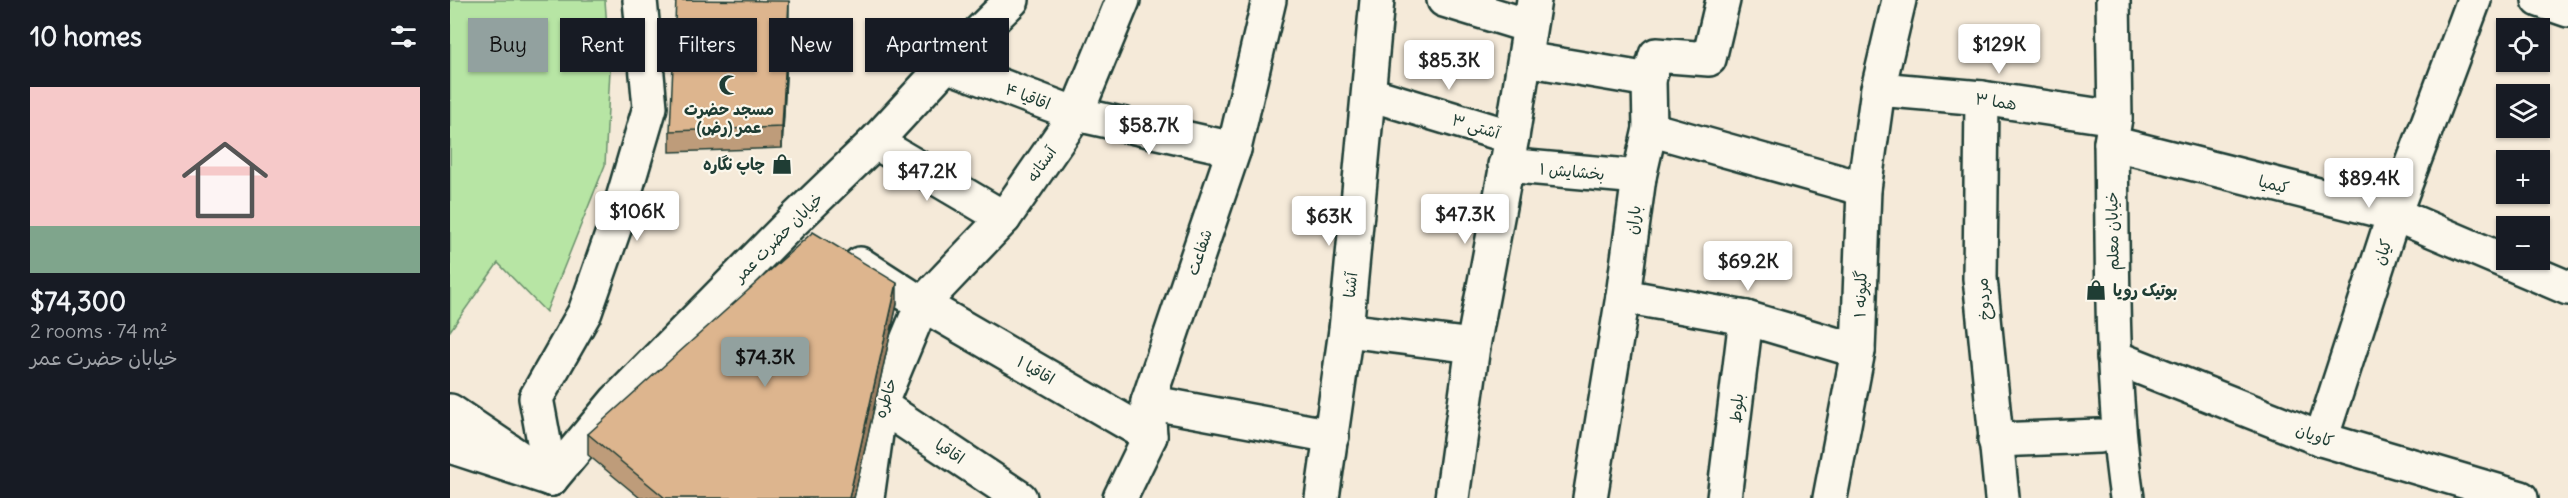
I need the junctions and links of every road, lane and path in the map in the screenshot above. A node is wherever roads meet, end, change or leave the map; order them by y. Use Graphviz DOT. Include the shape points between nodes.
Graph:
graph roads {
  1 [pos="640,0"];
  2 [pos="1012,0"];
  3 [pos="1122,0"];
  4 [pos="1269,0"];
  5 [pos="1377,0"];
  6 [pos="1444,0"];
  7 [pos="1723,0"];
  8 [pos="1899,0"];
  9 [pos="2113,0"];
  10 [pos="2474,0"];
  11 [pos="2540,0"];
  12 [pos="2568,10"];
  13 [pos="1532,13"];
  14 [pos="994,18"];
  15 [pos="1525,59"];
  16 [pos="940,72"];
  17 [pos="965,72"];
  18 [pos="1649,80"];
  19 [pos="1878,89"];
  20 [pos="1370,94"];
  21 [pos="1982,98"];
  22 [pos="1076,114"];
  23 [pos="1650,129"];
  24 [pos="2113,131"];
  25 [pos="875,142"];
  26 [pos="1234,149"];
  27 [pos="1509,151"];
  28 [pos="1639,177"];
  29 [pos="1864,189"];
  30 [pos="2394,214"];
  31 [pos="1004,218"];
  32 [pos="793,221"];
  33 [pos="2568,288"];
  34 [pos="1623,296"];
  35 [pos="922,304"];
  36 [pos="1746,318"];
  37 [pos="1346,330"];
  38 [pos="1473,346"];
  39 [pos="1858,351"];
  40 [pos="2114,357"];
  41 [pos="1148,402"];
  42 [pos="880,405"];
  43 [pos="450,411"];
  44 [pos="1150,436"];
  45 [pos="1332,436"];
  46 [pos="2099,436"];
  47 [pos="2321,439"];
  48 [pos="1995,440"];
  49 [pos="450,446"];
  50 [pos="561,489"];
  51 [pos="867,498"];
  52 [pos="1020,498"];
  53 [pos="1120,498"];
  54 [pos="1322,498"];
  55 [pos="1452,498"];
  56 [pos="1590,498"];
  57 [pos="1724,498"];
  58 [pos="1830,498"];
  59 [pos="2002,498"];
  60 [pos="2127,498"];
  61 [pos="2521,498"];
  1 -- 50 [label="street" via="651,107 585,312 536,398"];
  2 -- 14 [label="street, خیابان حضرت عمر"];
  3 -- 22 [label="street, آستانه"];
  4 -- 26 [label="street, شفاعت"];
  5 -- 20 [label="street, آشنا"];
  6 -- 13 [label="street"];
  7 -- 18 [label="street, باران" via="1708,59 1656,55"];
  8 -- 19 [label="street, گلپونه ۱"];
  9 -- 24 [label="street, خیابان معلم"];
  10 -- 30 [label="street, کیان"];
  11 -- 12 [label="street"];
  13 -- 15 [label="street"];
  15 -- 18 [label="street"];
  15 -- 27 [label="street"];
  16 -- 25 [label="street, خیابان حضرت عمر"];
  17 -- 22 [label="street, اقاقیا ۴"];
  18 -- 23 [label="street, باران"];
  19 -- 21 [label="street, هما ۳"];
  19 -- 29 [label="street, گلپونه ۱"];
  20 -- 27 [label="street, آشتی ۳"];
  20 -- 37 [label="street, آشنا"];
  21 -- 24 [label="street, هما ۳"];
  21 -- 48 [label="street, مردوخ" via="1980,278"];
  22 -- 26 [label="street, اقاقیا ۴"];
  22 -- 31 [label="street, آستانه"];
  23 -- 28 [label="street, باران"];
  23 -- 29 [label="street"];
  24 -- 30 [label="street, کیمیا"];
  24 -- 40 [label="street, خیابان معلم"];
  25 -- 31 [label="street"];
  25 -- 32 [label="street, خیابان حضرت عمر"];
  26 -- 41 [label="street, شفاعت"];
  27 -- 28 [label="street, بخشایش ۱"];
  27 -- 38 [label="street"];
  28 -- 34 [label="street, باران"];
  29 -- 39 [label="street, گلپونه ۱"];
  30 -- 33 [label="street, کیمیا"];
  30 -- 47 [label="street, کیان"];
  31 -- 35 [label="street, آستانه"];
  32 -- 35 [label="street, اقاقیا ۱"];
  32 -- 50 [label="street, خیابان حضرت عمر" via="616,401"];
  34 -- 36 [label="street"];
  34 -- 56 [label="street, باران"];
  35 -- 42 [label="street, خاطره"];
  35 -- 44 [label="street, اقاقیا ۱"];
  36 -- 39 [label="street"];
  36 -- 57 [label="street, بلوط"];
  37 -- 38 [label="street"];
  37 -- 45 [label="street, آشنا"];
  38 -- 55 [label="street"];
  39 -- 58 [label="street, گلپونه ۱"];
  40 -- 47 [label="street, کاویان"];
  40 -- 60 [label="street, خیابان معلم"];
  41 -- 44 [label="street, شفاعت"];
  41 -- 45 [label="street"];
  42 -- 51 [label="street, خاطره"];
  42 -- 52 [label="street, اقاقیا"];
  43 -- 50 [label="street"];
  44 -- 53 [label="street, شفاعت"];
  45 -- 54 [label="street, آشنا"];
  46 -- 48 [label="street"];
  47 -- 61 [label="street, کاویان"];
  48 -- 59 [label="street, مردوخ"];
  49 -- 50 [label="street"];
}
